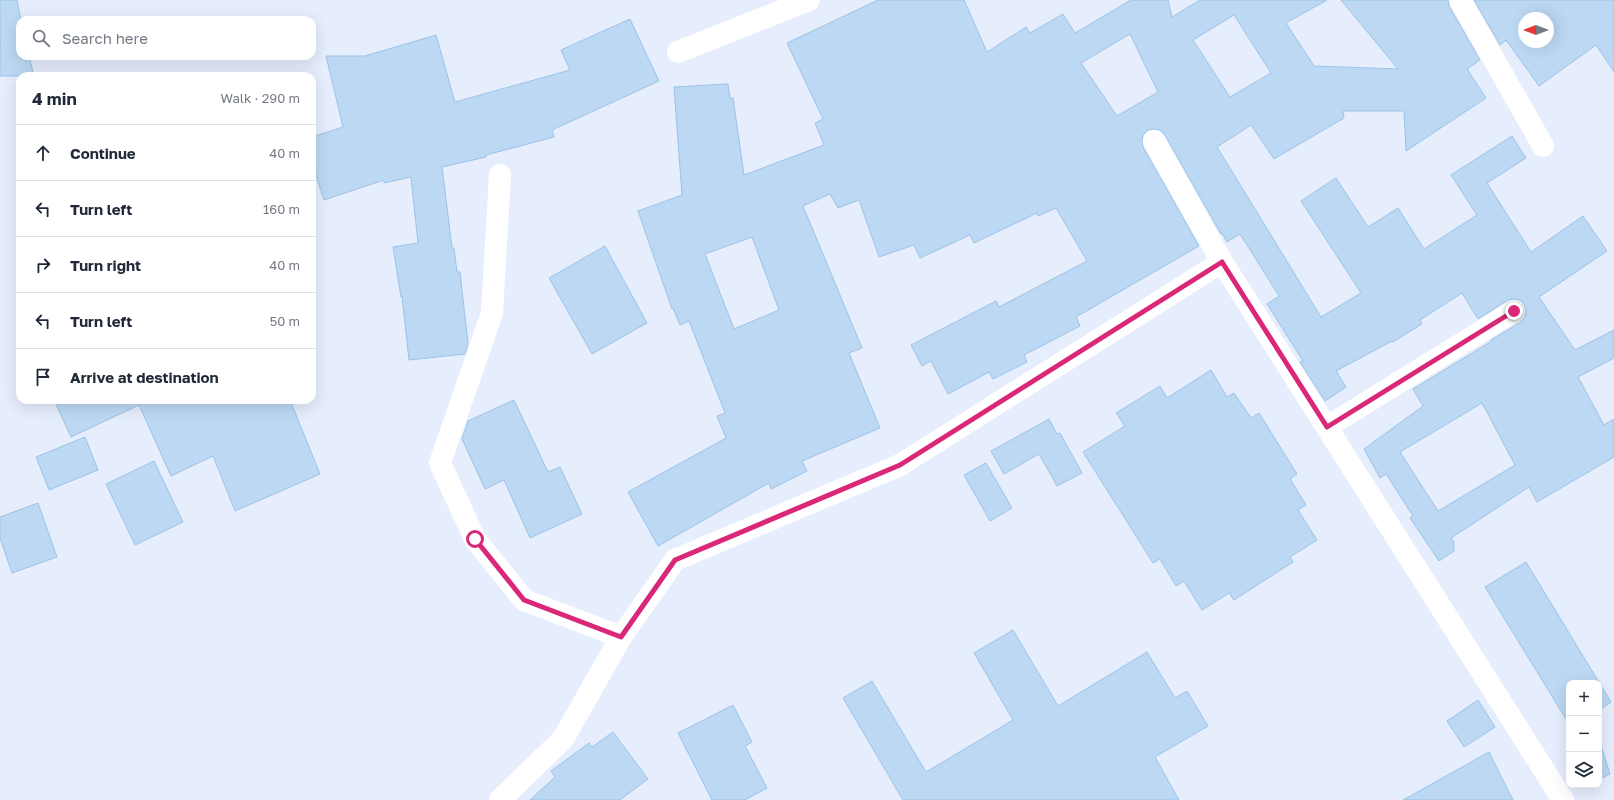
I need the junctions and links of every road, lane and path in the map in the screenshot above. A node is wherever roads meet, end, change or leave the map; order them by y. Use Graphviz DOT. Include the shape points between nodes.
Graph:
graph roads {
  1 [pos="808,0"];
  2 [pos="1460,0"];
  3 [pos="678,52"];
  4 [pos="1154,141"];
  5 [pos="1543,146"];
  6 [pos="500,175"];
  7 [pos="1222,262"];
  8 [pos="1514,311"];
  9 [pos="1327,427"];
  10 [pos="621,637"];
  11 [pos="500,800"];
  12 [pos="1563,800"];
  1 -- 3 [label="street"];
  2 -- 5 [label="street"];
  4 -- 7 [label="street"];
  6 -- 10 [label="street" via="492,313 440,463 475,539 524,600"];
  7 -- 9 [label="street"];
  7 -- 10 [label="street" via="900,465 675,560"];
  8 -- 9 [label="street"];
  9 -- 12 [label="street"];
  10 -- 11 [label="street" via="563,739"];
}
